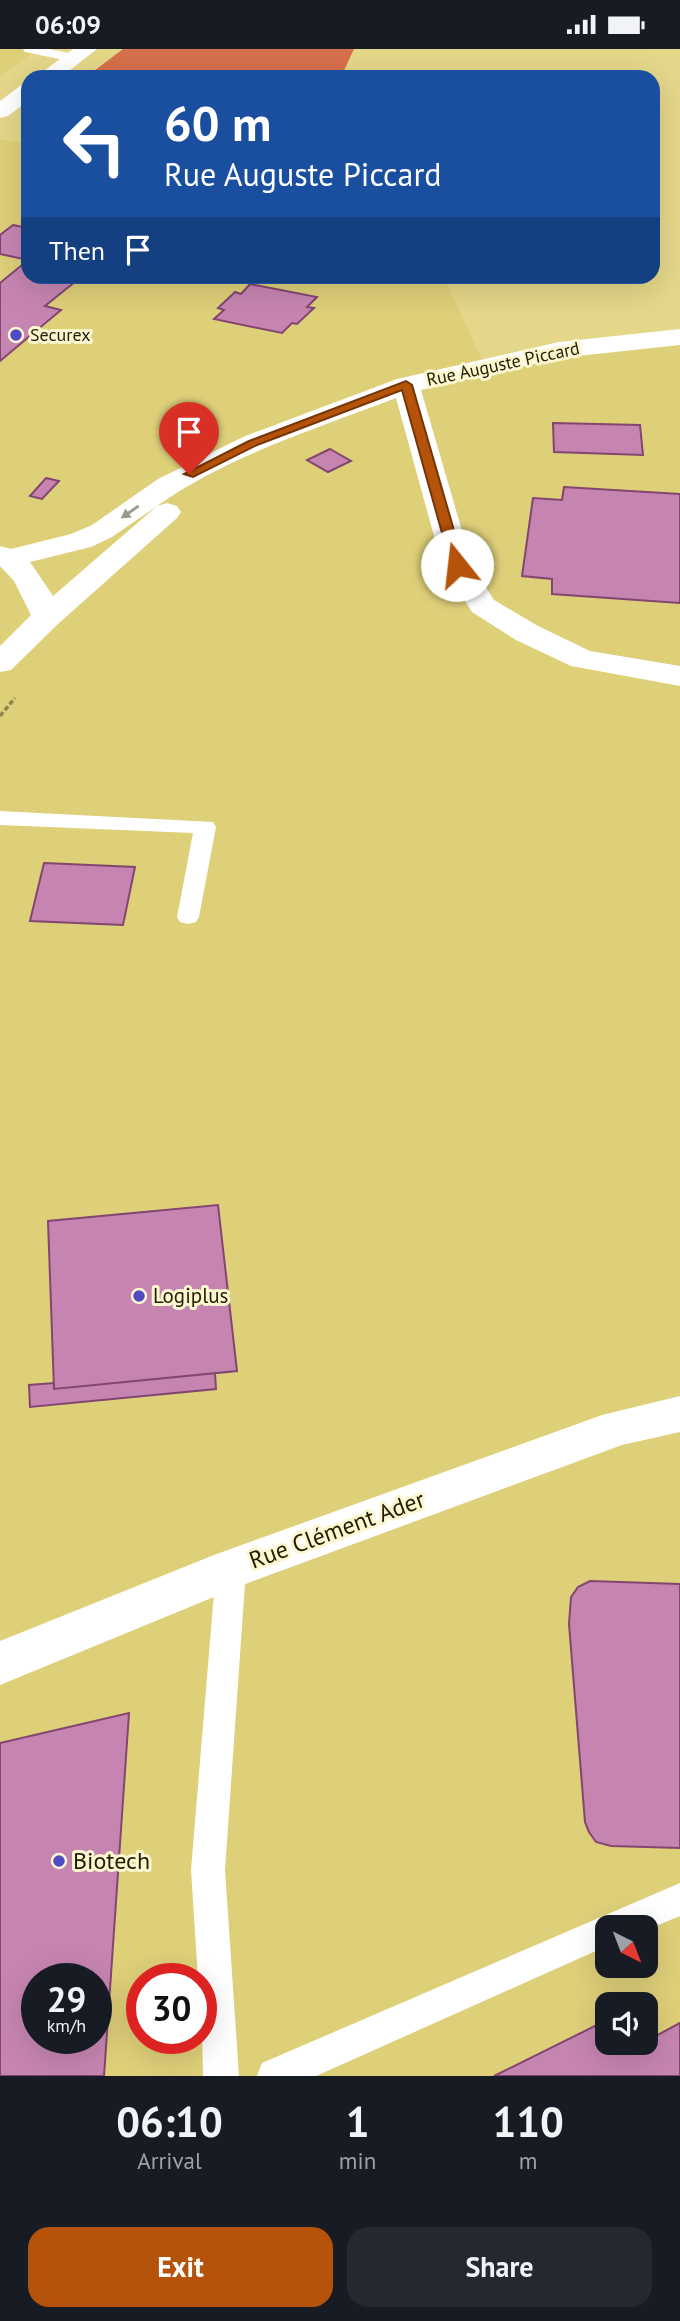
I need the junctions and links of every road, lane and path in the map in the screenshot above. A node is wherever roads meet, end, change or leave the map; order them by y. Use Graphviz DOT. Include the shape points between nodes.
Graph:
graph roads {
  1 [pos="30,49"];
  2 [pos="80,54"];
  3 [pos="57,70"];
  4 [pos="21,96"];
  5 [pos="0,111"];
  6 [pos="680,337"];
  7 [pos="406,385"];
  8 [pos="253,443"];
  9 [pos="5,557"];
  10 [pos="47,617"];
  11 [pos="4,655"];
  12 [pos="680,676"];
  13 [pos="0,818"];
  14 [pos="188,917"];
  15 [pos="680,1414"];
  16 [pos="231,1569"];
  17 [pos="0,1663"];
  18 [pos="680,1899"];
  19 [pos="642,1915"];
  20 [pos="595,1934"];
  21 [pos="221,2076"];
  22 [pos="275,2076"];
  1 -- 2 [label="lane"];
  2 -- 3 [label="street"];
  4 -- 5 [label="street"];
  6 -- 7 [label="street, Rue Auguste Piccard" via="559,349"];
  7 -- 8 [label="street, Rue Auguste Piccard"];
  7 -- 12 [label="street" via="457,565 483,605 527,633 582,659"];
  8 -- 9 [label="street, Rue Auguste Piccard, one-way" via="168,485 102,531 45,551"];
  8 -- 10 [label="street, Rue Auguste Piccard" via="192,489"];
  9 -- 10 [label="street" via="36,590"];
  10 -- 11 [label="street, Rue Auguste Piccard"];
  13 -- 14 [label="lane" via="205,827"];
  15 -- 16 [label="street, Rue Clément Ader" via="618,1428"];
  16 -- 17 [label="street, Rue Clément Ader"];
  16 -- 21 [label="lane" via="208,1870"];
  18 -- 19 [label="lane"];
  20 -- 22 [label="lane"];
}
